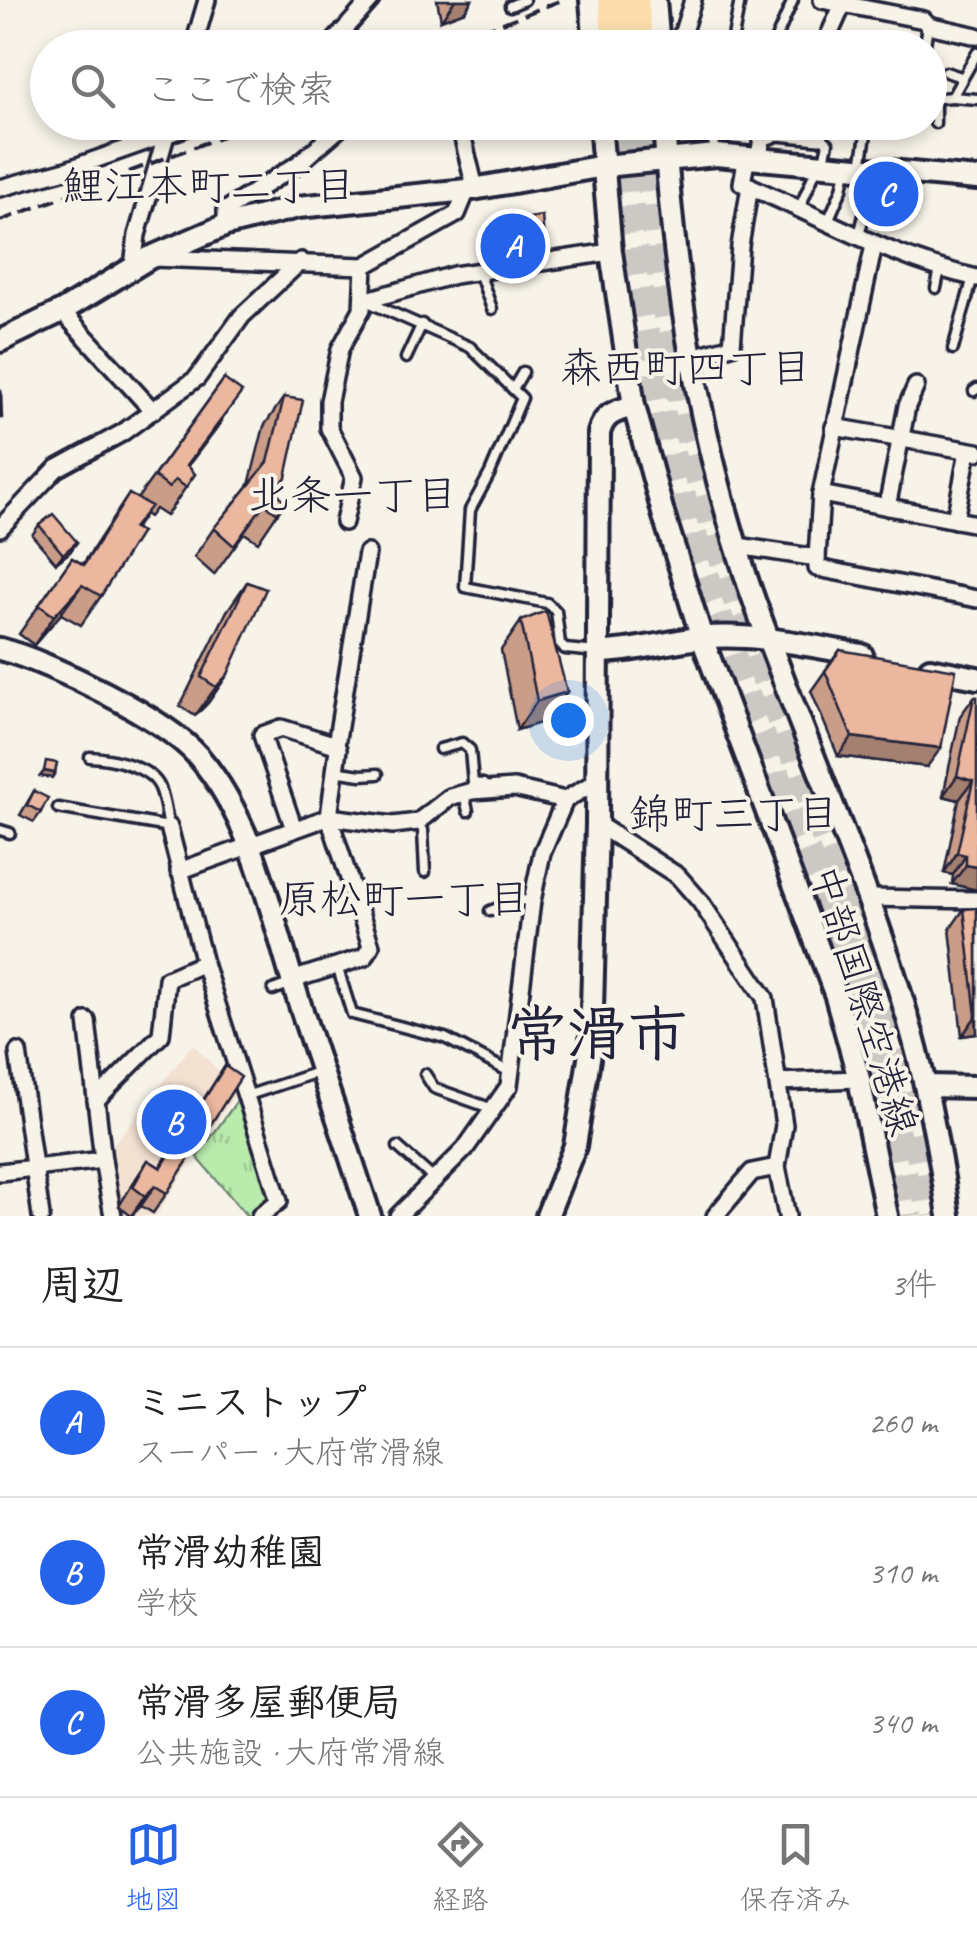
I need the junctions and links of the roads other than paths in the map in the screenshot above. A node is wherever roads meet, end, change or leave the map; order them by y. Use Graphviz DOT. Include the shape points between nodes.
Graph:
graph roads {
  1 [pos="208,0"];
  2 [pos="372,0"];
  3 [pos="524,0"];
  4 [pos="591,0"];
  5 [pos="612,0"];
  6 [pos="634,0"];
  7 [pos="655,0"];
  8 [pos="694,0"];
  9 [pos="740,0"];
  10 [pos="793,0"];
  11 [pos="822,0"];
  12 [pos="842,4"];
  13 [pos="510,6"];
  14 [pos="928,25"];
  15 [pos="199,30"];
  16 [pos="344,30"];
  17 [pos="593,30"];
  18 [pos="615,30"];
  19 [pos="637,30"];
  20 [pos="658,30"];
  21 [pos="684,30"];
  22 [pos="734,30"];
  23 [pos="780,30"];
  24 [pos="831,30"];
  25 [pos="927,30"];
  26 [pos="977,36"];
  27 [pos="977,53"];
  28 [pos="947,72"];
  29 [pos="961,77"];
  30 [pos="952,97"];
  31 [pos="947,98"];
  32 [pos="977,100"];
  33 [pos="141,140"];
  34 [pos="165,140"];
  35 [pos="326,140"];
  36 [pos="462,140"];
  37 [pos="602,140"];
  38 [pos="665,140"];
  39 [pos="713,140"];
  40 [pos="827,140"];
  41 [pos="865,140"];
  42 [pos="766,141"];
  43 [pos="714,155"];
  44 [pos="666,159"];
  45 [pos="821,163"];
  46 [pos="604,166"];
  47 [pos="861,167"];
  48 [pos="977,179"];
  49 [pos="750,186"];
  50 [pos="0,188"];
  51 [pos="471,189"];
  52 [pos="800,207"];
  53 [pos="828,220"];
  54 [pos="226,225"];
  55 [pos="867,240"];
  56 [pos="611,252"];
  57 [pos="301,261"];
  58 [pos="141,262"];
  59 [pos="364,266"];
  60 [pos="940,269"];
  61 [pos="479,272"];
  62 [pos="975,277"];
  63 [pos="936,288"];
  64 [pos="364,301"];
  65 [pos="492,309"];
  66 [pos="62,310"];
  67 [pos="422,324"];
  68 [pos="0,342"];
  69 [pos="953,350"];
  70 [pos="406,358"];
  71 [pos="689,358"];
  72 [pos="522,372"];
  73 [pos="916,386"];
  74 [pos="514,389"];
  75 [pos="634,406"];
  76 [pos="153,410"];
  77 [pos="834,426"];
  78 [pos="900,438"];
  79 [pos="972,452"];
  80 [pos="821,494"];
  81 [pos="887,506"];
  82 [pos="955,520"];
  83 [pos="344,522"];
  84 [pos="977,524"];
  85 [pos="0,528"];
  86 [pos="738,546"];
  87 [pos="366,553"];
  88 [pos="817,558"];
  89 [pos="977,600"];
  90 [pos="702,638"];
  91 [pos="769,640"];
  92 [pos="0,649"];
  93 [pos="598,652"];
  94 [pos="977,678"];
  95 [pos="336,746"];
  96 [pos="440,749"];
  97 [pos="90,757"];
  98 [pos="334,771"];
  99 [pos="378,774"];
  100 [pos="596,781"];
  101 [pos="488,788"];
  102 [pos="450,796"];
  103 [pos="565,800"];
  104 [pos="58,808"];
  105 [pos="468,811"];
  106 [pos="329,818"];
  107 [pos="418,822"];
  108 [pos="597,824"];
  109 [pos="168,827"];
  110 [pos="294,829"];
  111 [pos="248,844"];
  112 [pos="180,870"];
  113 [pos="426,872"];
  114 [pos="868,898"];
  115 [pos="977,900"];
  116 [pos="532,901"];
  117 [pos="490,911"];
  118 [pos="204,963"];
  119 [pos="337,966"];
  120 [pos="286,984"];
  121 [pos="87,1021"];
  122 [pos="18,1052"];
  123 [pos="513,1070"];
  124 [pos="322,1071"];
  125 [pos="425,1074"];
  126 [pos="859,1079"];
  127 [pos="778,1082"];
  128 [pos="926,1086"];
  129 [pos="977,1087"];
  130 [pos="246,1096"];
  131 [pos="96,1100"];
  132 [pos="493,1110"];
  133 [pos="398,1147"];
  134 [pos="103,1160"];
  135 [pos="778,1166"];
  136 [pos="34,1168"];
  137 [pos="0,1172"];
  138 [pos="435,1180"];
  139 [pos="41,1216"];
  140 [pos="114,1216"];
  141 [pos="260,1216"];
  142 [pos="370,1216"];
  143 [pos="398,1216"];
  144 [pos="547,1216"];
  145 [pos="715,1216"];
  146 [pos="786,1216"];
  147 [pos="887,1216"];
  148 [pos="950,1216"];
  1 -- 15 [label="street"];
  2 -- 16 [label="street"];
  3 -- 13 [label="lane"];
  4 -- 17 [label="main road"];
  5 -- 18 [label="highway"];
  6 -- 19 [label="highway"];
  7 -- 20 [label="main road"];
  8 -- 21 [label="street"];
  9 -- 22 [label="lane"];
  10 -- 23 [label="lane"];
  11 -- 12 [label="street"];
  12 -- 14 [label="street"];
  12 -- 24 [label="street"];
  14 -- 25 [label="lane"];
  14 -- 26 [label="street"];
  27 -- 29 [label="lane"];
  28 -- 29 [label="lane"];
  29 -- 30 [label="lane"];
  30 -- 31 [label="lane"];
  30 -- 32 [label="lane"];
  33 -- 50 [label="street"];
  34 -- 58 [label="street" via="136,235"];
  35 -- 54 [label="street" via="226,210"];
  36 -- 51 [label="street"];
  37 -- 46 [label="main road, 中部国際空港線"];
  38 -- 44 [label="main road, 中部国際空港線"];
  39 -- 43 [label="lane"];
  40 -- 45 [label="lane"];
  41 -- 47 [label="lane"];
  42 -- 43 [label="main road"];
  42 -- 45 [label="main road"];
  42 -- 49 [label="street" via="742,183"];
  43 -- 44 [label="main road"];
  44 -- 46 [label="main road"];
  44 -- 71 [label="main road, 中部国際空港線"];
  45 -- 47 [label="main road"];
  45 -- 52 [label="lane"];
  46 -- 51 [label="main road"];
  46 -- 56 [label="main road, 中部国際空港線"];
  47 -- 48 [label="main road"];
  47 -- 53 [label="lane"];
  47 -- 55 [label="lane"];
  49 -- 52 [label="street"];
  49 -- 71 [label="street" via="732,346"];
  51 -- 54 [label="main road" via="298,207"];
  51 -- 59 [label="street" via="457,214"];
  52 -- 53 [label="street"];
  53 -- 55 [label="street"];
  54 -- 58 [label="main road"];
  55 -- 60 [label="street"];
  55 -- 77 [label="street"];
  56 -- 61 [label="street"];
  56 -- 75 [label="main road, 中部国際空港線"];
  57 -- 58 [label="street"];
  57 -- 59 [label="street"];
  57 -- 76 [label="street" via="242,316 197,378"];
  58 -- 66 [label="main road"];
  59 -- 64 [label="street"];
  60 -- 62 [label="street"];
  60 -- 63 [label="lane"];
  61 -- 64 [label="street"];
  61 -- 65 [label="lane"];
  62 -- 69 [label="lane"];
  64 -- 67 [label="lane"];
  64 -- 83 [label="street" via="340,349 329,401 329,428 354,478"];
  66 -- 68 [label="main road"];
  66 -- 76 [label="street"];
  67 -- 70 [label="lane"];
  67 -- 74 [label="lane" via="470,346"];
  71 -- 86 [label="main road, 中部国際空港線"];
  72 -- 74 [label="lane"];
  73 -- 78 [label="street"];
  74 -- 93 [label="lane" via="522,398 518,410 470,510 466,588 546,603 556,611 565,649"];
  75 -- 90 [label="main road, 中部国際空港線"];
  75 -- 93 [label="main road" via="612,412 598,432"];
  76 -- 85 [label="street" via="56,469"];
  77 -- 78 [label="street"];
  77 -- 80 [label="street"];
  78 -- 79 [label="street"];
  78 -- 81 [label="street"];
  79 -- 82 [label="street"];
  80 -- 81 [label="street"];
  80 -- 88 [label="street"];
  81 -- 82 [label="street"];
  82 -- 84 [label="street"];
  86 -- 88 [label="street"];
  86 -- 91 [label="main road, 中部国際空港線"];
  87 -- 95 [label="street"];
  88 -- 89 [label="street" via="817,568"];
  90 -- 91 [label="main road"];
  90 -- 93 [label="main road"];
  90 -- 126 [label="main road, 中部国際空港線" via="813,927"];
  91 -- 94 [label="main road"];
  91 -- 114 [label="main road, 中部国際空港線"];
  92 -- 111 [label="main road" via="40,662 180,738 220,786"];
  93 -- 100 [label="main road"];
  95 -- 98 [label="street"];
  95 -- 110 [label="street" via="281,728 262,735"];
  96 -- 101 [label="lane" via="462,744 470,750 474,783"];
  97 -- 109 [label="lane" via="112,758 152,776"];
  98 -- 99 [label="lane"];
  98 -- 106 [label="street"];
  100 -- 103 [label="street"];
  100 -- 108 [label="main road"];
  101 -- 102 [label="street"];
  101 -- 103 [label="street"];
  102 -- 105 [label="lane"];
  102 -- 107 [label="street"];
  103 -- 116 [label="street" via="542,852"];
  104 -- 109 [label="lane"];
  106 -- 107 [label="street"];
  106 -- 110 [label="street"];
  106 -- 119 [label="street" via="371,946 365,957"];
  107 -- 113 [label="lane"];
  108 -- 127 [label="street" via="678,876 700,902 766,998"];
  108 -- 144 [label="main road" via="588,1078 575,1146"];
  109 -- 112 [label="street"];
  110 -- 111 [label="street"];
  111 -- 112 [label="street"];
  111 -- 120 [label="main road"];
  112 -- 118 [label="street"];
  114 -- 115 [label="street"];
  114 -- 128 [label="main road, 中部国際空港線"];
  116 -- 117 [label="lane"];
  116 -- 123 [label="street"];
  118 -- 130 [label="street"];
  118 -- 131 [label="street" via="168,980 161,1035"];
  119 -- 120 [label="street"];
  119 -- 123 [label="lane" via="352,1014 445,1038"];
  120 -- 124 [label="main road"];
  121 -- 131 [label="street"];
  122 -- 136 [label="street"];
  123 -- 132 [label="street"];
  124 -- 130 [label="lane"];
  124 -- 142 [label="main road"];
  125 -- 132 [label="lane" via="434,1088"];
  126 -- 127 [label="street"];
  126 -- 147 [label="main road, 中部国際空港線"];
  127 -- 135 [label="street" via="784,1126"];
  128 -- 129 [label="main road"];
  128 -- 148 [label="main road, 中部国際空港線"];
  130 -- 141 [label="street" via="279,1201"];
  131 -- 134 [label="street"];
  132 -- 138 [label="street"];
  133 -- 138 [label="lane"];
  134 -- 136 [label="street"];
  134 -- 140 [label="street"];
  135 -- 145 [label="street" via="752,1172"];
  135 -- 146 [label="street"];
  136 -- 137 [label="street"];
  136 -- 139 [label="street"];
  138 -- 143 [label="street"];
}
